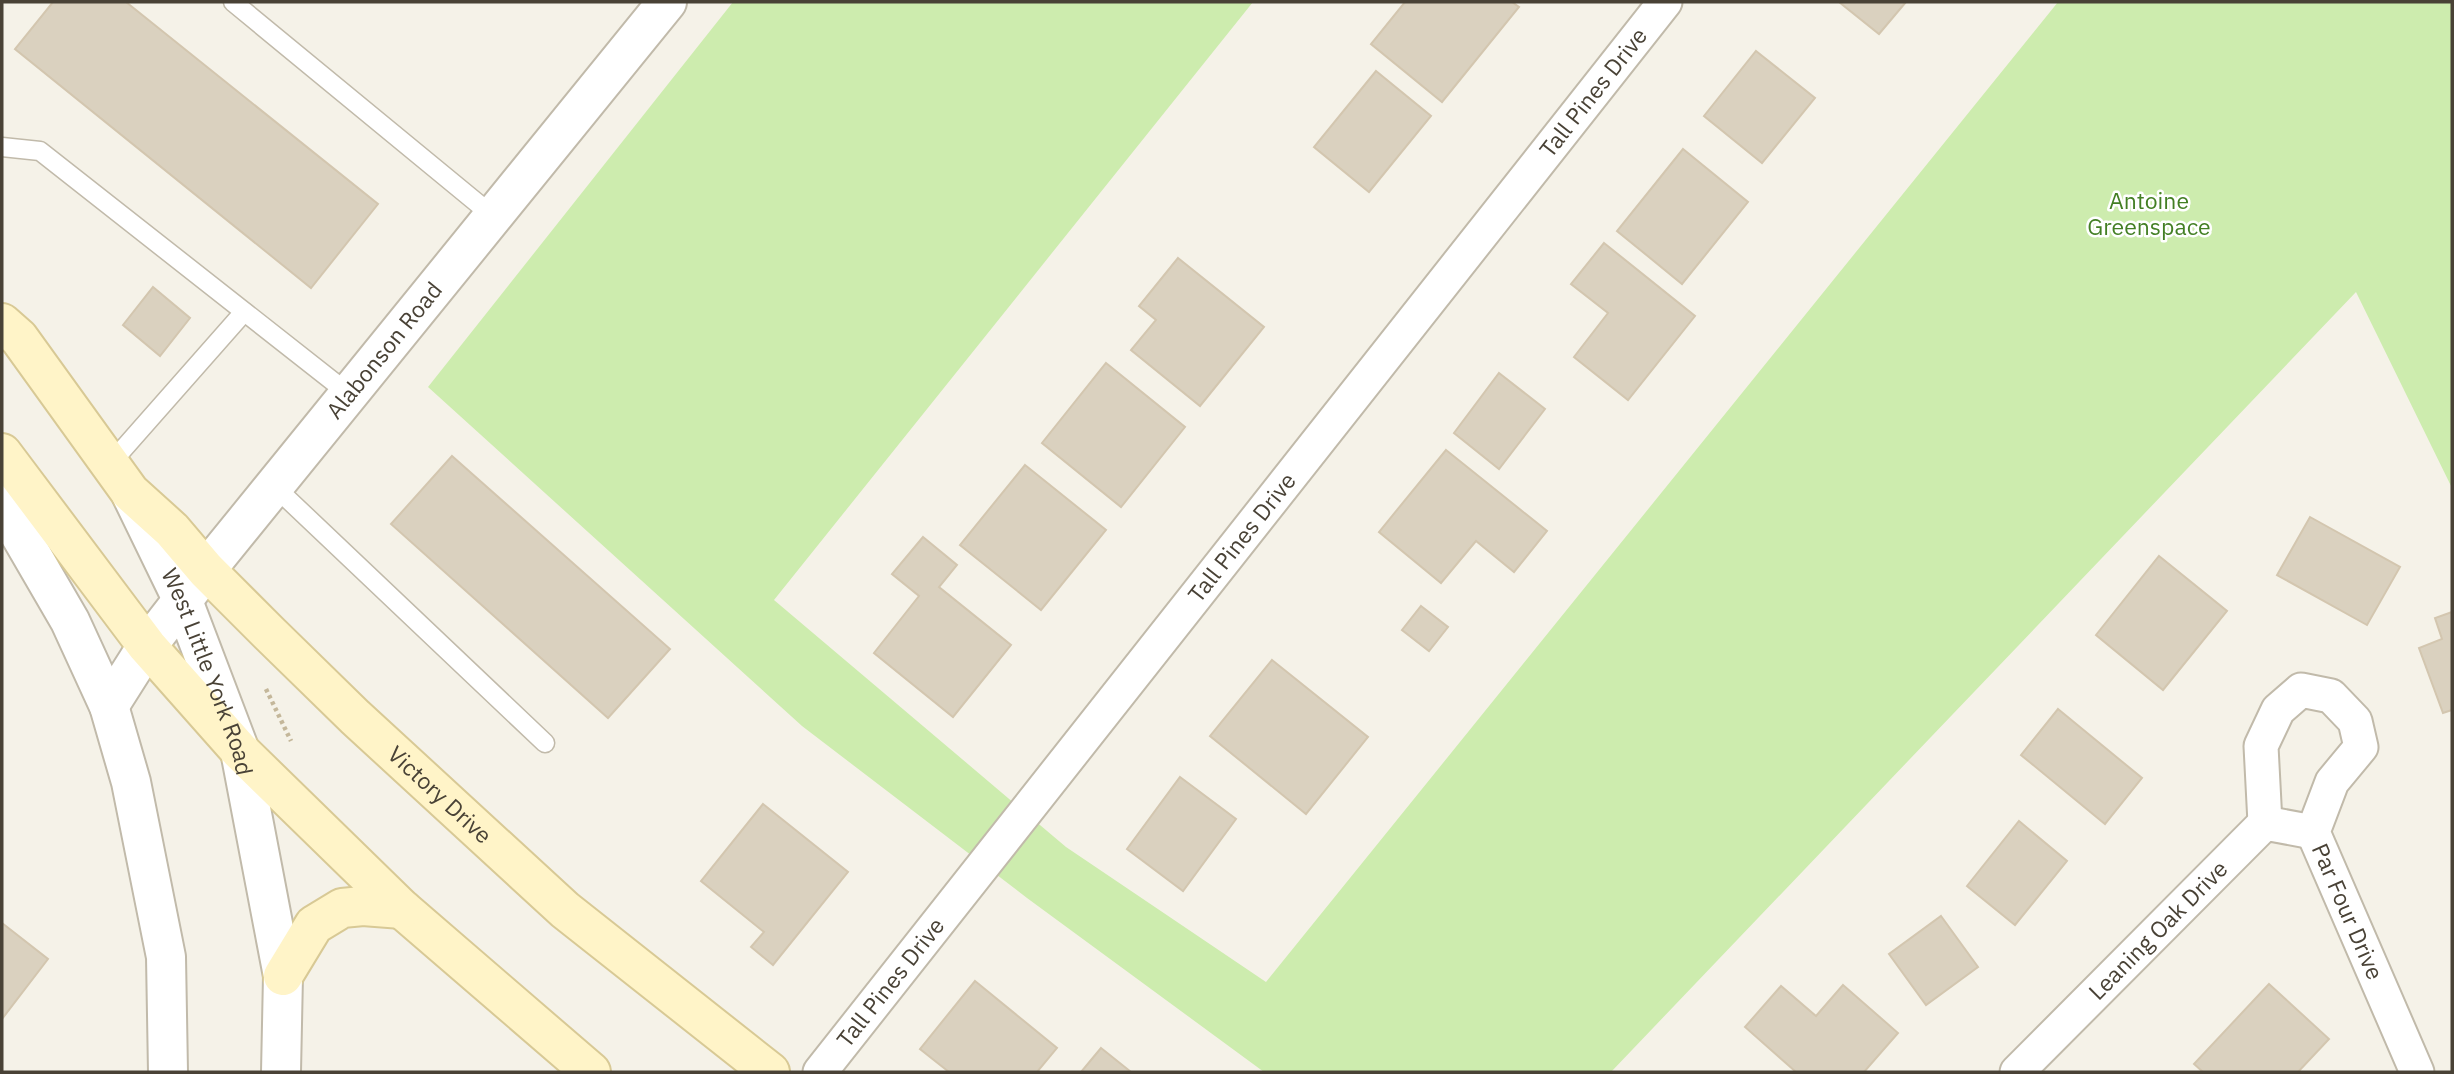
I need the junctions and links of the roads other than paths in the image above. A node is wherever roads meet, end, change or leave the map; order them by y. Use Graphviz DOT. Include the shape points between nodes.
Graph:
graph roads {
  1 [pos="233,2"];
  2 [pos="667,2"];
  3 [pos="1665,2"];
  4 [pos="2,147"];
  5 [pos="494,216"];
  6 [pos="244,312"];
  7 [pos="2,323"];
  8 [pos="349,394"];
  9 [pos="2,453"];
  10 [pos="120,478"];
  11 [pos="274,486"];
  12 [pos="2,504"];
  13 [pos="206,570"];
  14 [pos="183,601"];
  15 [pos="147,646"];
  16 [pos="109,706"];
  17 [pos="545,743"];
  18 [pos="240,751"];
  19 [pos="2265,823"];
  20 [pos="2313,832"];
  21 [pos="402,909"];
  22 [pos="283,976"];
  23 [pos="168,1072"];
  24 [pos="281,1072"];
  25 [pos="591,1072"];
  26 [pos="769,1072"];
  27 [pos="820,1072"];
  28 [pos="2017,1072"];
  29 [pos="2417,1072"];
  1 -- 5 [label="lane"];
  2 -- 5 [label="street, Alabonson Road"];
  3 -- 27 [label="street, Tall Pines Drive"];
  4 -- 6 [label="lane" via="40,151"];
  5 -- 8 [label="street, Alabonson Road"];
  6 -- 8 [label="lane"];
  6 -- 10 [label="lane"];
  7 -- 10 [label="main road, West Little York Road" via="19,338"];
  8 -- 11 [label="street, Alabonson Road"];
  9 -- 15 [label="main road"];
  10 -- 13 [label="main road, Victory Drive"];
  10 -- 14 [label="street, West Little York Road"];
  11 -- 13 [label="street, Alabonson Road"];
  11 -- 17 [label="lane"];
  12 -- 16 [label="street" via="70,621"];
  13 -- 14 [label="street, Alabonson Road"];
  13 -- 26 [label="main road, Victory Drive" via="355,717 565,910"];
  14 -- 15 [label="street, Alabonson Road"];
  14 -- 18 [label="street, West Little York Road"];
  15 -- 16 [label="street, Alabonson Road"];
  15 -- 18 [label="main road"];
  16 -- 23 [label="street" via="131,782 166,957"];
  18 -- 21 [label="main road"];
  18 -- 22 [label="street, West Little York Road"];
  19 -- 20 [label="street"];
  19 -- 20 [label="street, Par Four Drive" via="2262,746 2278,710 2301,690 2331,696 2355,721 2361,747 2332,782"];
  19 -- 28 [label="street, Leaning Oak Drive"];
  20 -- 29 [label="street, Par Four Drive"];
  21 -- 22 [label="main road" via="342,908 314,925"];
  21 -- 25 [label="main road"];
  22 -- 24 [label="street, West Little York Road"];
}
